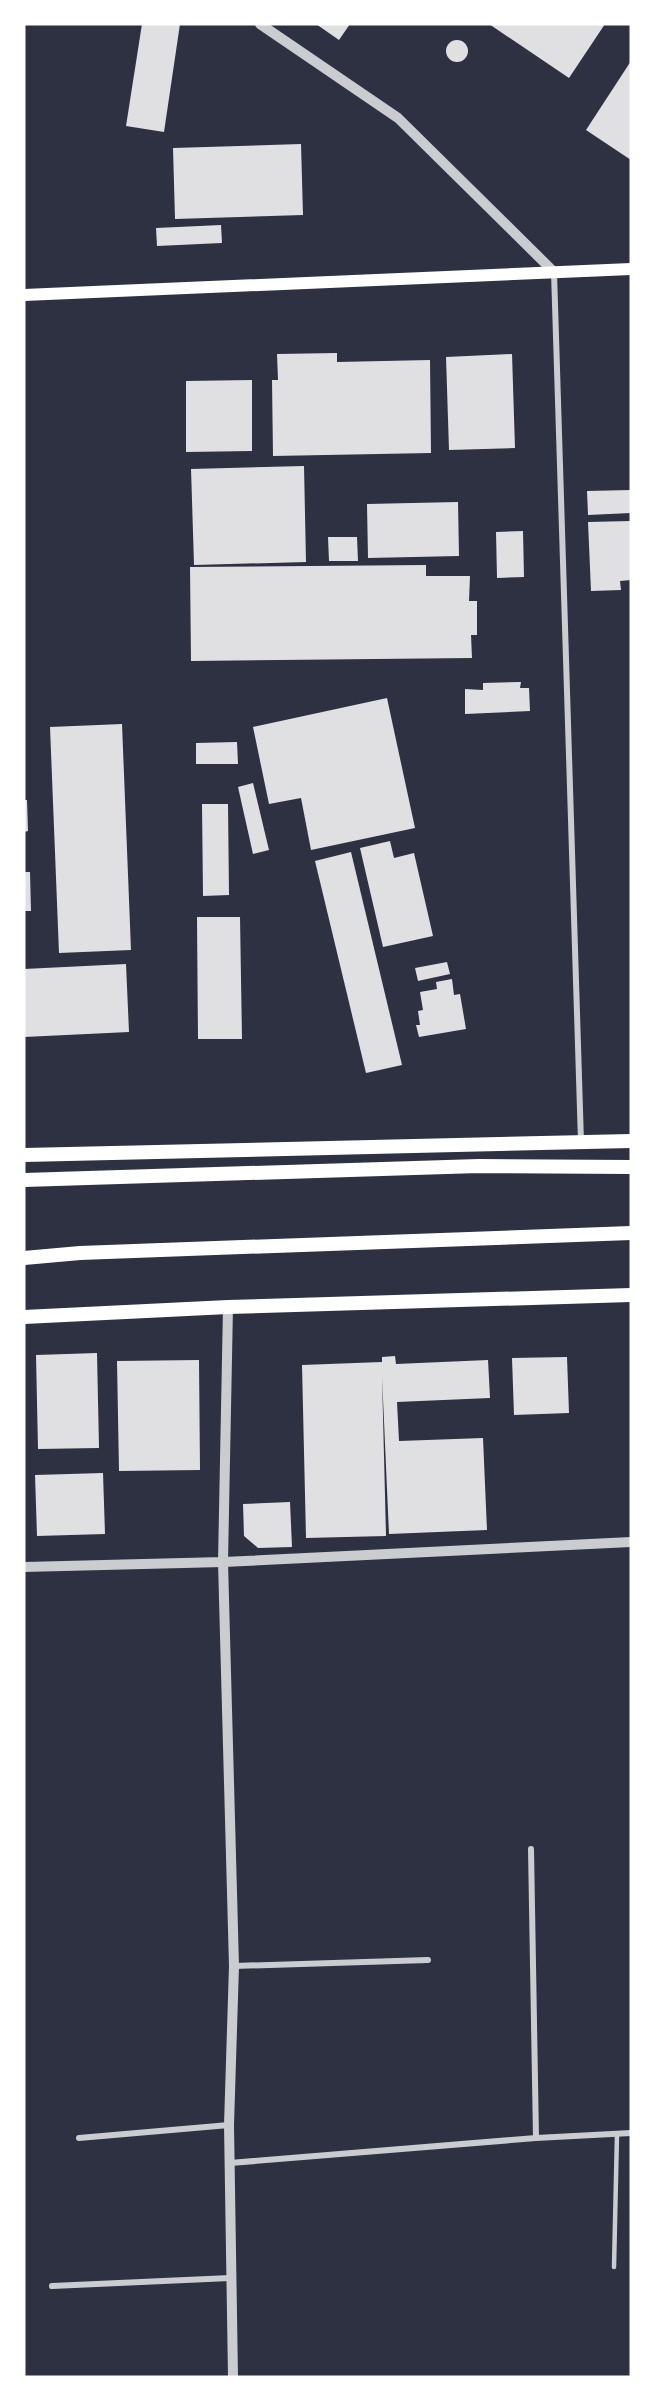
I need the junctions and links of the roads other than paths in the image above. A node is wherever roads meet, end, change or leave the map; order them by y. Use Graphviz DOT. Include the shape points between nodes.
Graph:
graph roads {
  1 [pos="260,24"];
  2 [pos="631,269"];
  3 [pos="554,272"];
  4 [pos="24,295"];
  5 [pos="631,1141"];
  6 [pos="580,1143"];
  7 [pos="24,1155"];
  8 [pos="631,1167"];
  9 [pos="24,1180"];
  10 [pos="631,1233"];
  11 [pos="24,1258"];
  12 [pos="631,1295"];
  13 [pos="228,1307"];
  14 [pos="24,1317"];
  15 [pos="631,1542"];
  16 [pos="223,1562"];
  17 [pos="24,1567"];
  18 [pos="531,1849"];
  19 [pos="428,1960"];
  20 [pos="234,1966"];
  21 [pos="229,2125"];
  22 [pos="631,2133"];
  23 [pos="617,2134"];
  24 [pos="79,2138"];
  25 [pos="536,2138"];
  26 [pos="230,2163"];
  27 [pos="614,2267"];
  28 [pos="230,2278"];
  29 [pos="52,2286"];
  30 [pos="233,2377"];
  1 -- 3 [label="street" via="398,118"];
  2 -- 3 [label="main road"];
  3 -- 4 [label="main road"];
  3 -- 6 [label="street"];
  5 -- 6 [label="main road"];
  6 -- 7 [label="main road"];
  8 -- 9 [label="main road" via="479,1166"];
  10 -- 11 [label="main road"];
  12 -- 13 [label="main road"];
  13 -- 14 [label="main road"];
  13 -- 16 [label="street"];
  15 -- 16 [label="street"];
  16 -- 17 [label="street"];
  16 -- 20 [label="street"];
  18 -- 25 [label="street"];
  19 -- 20 [label="street"];
  20 -- 21 [label="street"];
  21 -- 24 [label="street"];
  21 -- 26 [label="street"];
  22 -- 23 [label="street"];
  23 -- 25 [label="street"];
  23 -- 27 [label="lane"];
  25 -- 26 [label="street"];
  26 -- 28 [label="street"];
  28 -- 29 [label="street"];
  28 -- 30 [label="street"];
}
